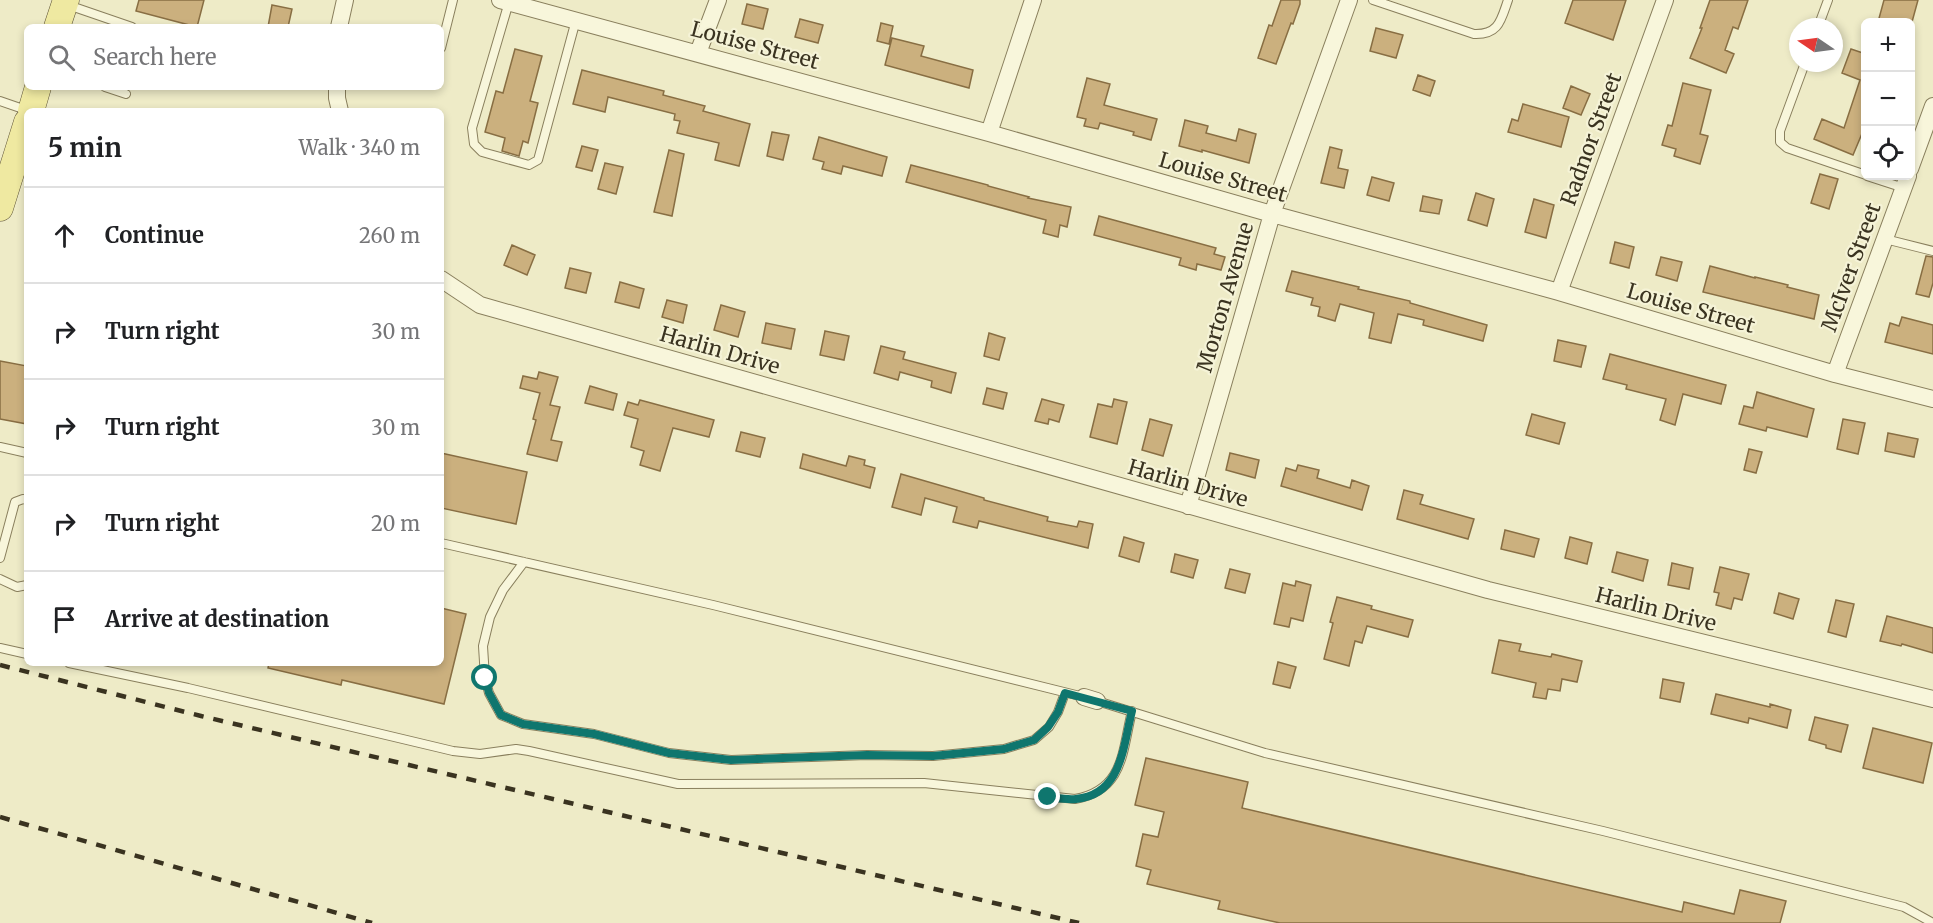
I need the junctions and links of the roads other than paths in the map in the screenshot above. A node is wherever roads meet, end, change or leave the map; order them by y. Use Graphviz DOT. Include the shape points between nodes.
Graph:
graph roads {
  1 [pos="345,0"];
  2 [pos="453,0"];
  3 [pos="718,0"];
  4 [pos="1033,0"];
  5 [pos="1349,0"];
  6 [pos="1372,0"];
  7 [pos="1508,0"];
  8 [pos="1665,0"];
  9 [pos="1828,0"];
  10 [pos="505,1"];
  11 [pos="62,10"];
  12 [pos="1821,18"];
  13 [pos="576,20"];
  14 [pos="120,24"];
  15 [pos="340,24"];
  16 [pos="444,36"];
  17 [pos="698,53"];
  18 [pos="1802,72"];
  19 [pos="37,90"];
  20 [pos="114,90"];
  21 [pos="337,90"];
  22 [pos="126,94"];
  23 [pos="0,101"];
  24 [pos="1933,106"];
  25 [pos="31,108"];
  26 [pos="339,108"];
  27 [pos="24,109"];
  28 [pos="989,133"];
  29 [pos="24,136"];
  30 [pos="1915,158"];
  31 [pos="1861,173"];
  32 [pos="1906,182"];
  33 [pos="0,208"];
  34 [pos="1272,214"];
  35 [pos="1885,239"];
  36 [pos="1933,251"];
  37 [pos="444,281"];
  38 [pos="1559,292"];
  39 [pos="1835,374"];
  40 [pos="1933,399"];
  41 [pos="0,447"];
  42 [pos="24,452"];
  43 [pos="24,499"];
  44 [pos="1188,506"];
  45 [pos="444,544"];
  46 [pos="0,558"];
  47 [pos="524,562"];
  48 [pos="0,579"];
  49 [pos="24,586"];
  50 [pos="0,648"];
  51 [pos="24,653"];
  52 [pos="83,666"];
  53 [pos="1065,693"];
  54 [pos="1933,699"];
  55 [pos="1132,711"];
  56 [pos="1933,922"];
  1 -- 15 [label="street"];
  2 -- 16 [label="lane"];
  3 -- 17 [label="street"];
  4 -- 28 [label="street"];
  5 -- 34 [label="street, Morton Avenue"];
  6 -- 7 [label="lane" via="1486,35 1501,21"];
  8 -- 38 [label="street, Radnor Street"];
  9 -- 12 [label="lane"];
  10 -- 13 [label="street, Louise Street"];
  10 -- 13 [label="lane" via="472,128 474,144 482,152 529,165 538,160"];
  11 -- 14 [label="lane"];
  13 -- 17 [label="street, Louise Street"];
  17 -- 28 [label="street, Louise Street"];
  18 -- 31 [label="lane" via="1780,131 1780,142 1787,148"];
  19 -- 25 [label="main road"];
  20 -- 22 [label="lane"];
  21 -- 26 [label="street"];
  23 -- 27 [label="lane"];
  24 -- 30 [label="street"];
  28 -- 34 [label="street, Louise Street"];
  29 -- 33 [label="main road"];
  32 -- 35 [label="street, McIver Street"];
  34 -- 38 [label="street, Louise Street"];
  34 -- 44 [label="street, Morton Avenue"];
  35 -- 36 [label="lane"];
  35 -- 39 [label="street, McIver Street"];
  37 -- 44 [label="street, Harlin Drive" via="480,305"];
  38 -- 39 [label="street, Louise Street"];
  39 -- 40 [label="street, Louise Street"];
  41 -- 42 [label="lane"];
  43 -- 46 [label="lane" via="15,502"];
  44 -- 54 [label="street, Harlin Drive" via="1488,590"];
  45 -- 47 [label="lane"];
  47 -- 53 [label="lane"];
  47 -- 53 [label="lane" via="503,590 490,617 483,646 489,693 501,715 523,724 594,734 669,753 731,760 933,756 1004,749 1034,740 1058,712"];
  48 -- 49 [label="lane" via="17,587"];
  50 -- 51 [label="lane"];
  52 -- 55 [label="lane" via="453,751 480,754 516,749 678,784 924,783 1075,799 1088,797 1104,788 1116,774"];
  53 -- 55 [label="lane"];
  55 -- 56 [label="lane" via="1265,753 1603,831 1904,908"];
}
